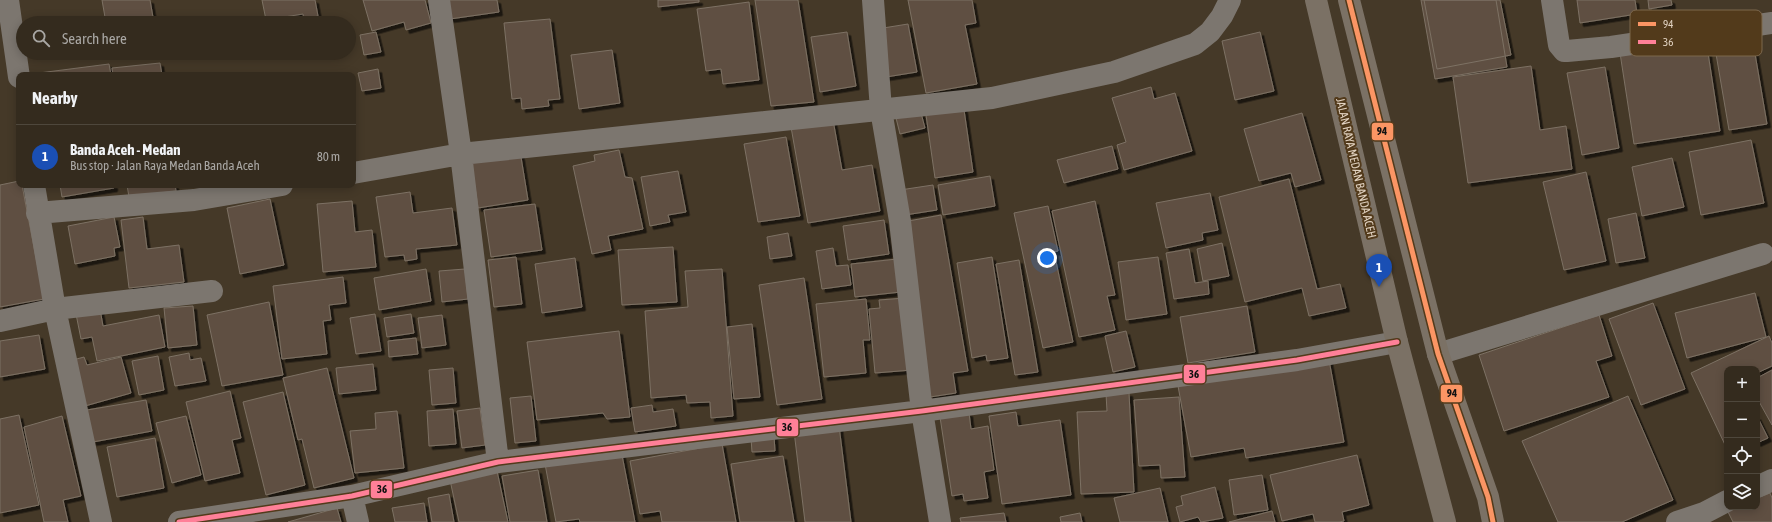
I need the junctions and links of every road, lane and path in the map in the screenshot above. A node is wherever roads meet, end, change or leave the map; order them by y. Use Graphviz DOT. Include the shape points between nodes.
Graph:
graph roads {
  1 [pos="8,0"];
  2 [pos="439,0"];
  3 [pos="873,0"];
  4 [pos="1230,0"];
  5 [pos="1316,0"];
  6 [pos="1349,0"];
  7 [pos="1552,0"];
  8 [pos="1772,23"];
  9 [pos="1762,24"];
  10 [pos="1630,44"];
  11 [pos="16,56"];
  12 [pos="17,60"];
  13 [pos="18,72"];
  14 [pos="880,110"];
  15 [pos="461,154"];
  16 [pos="356,172"];
  17 [pos="34,188"];
  18 [pos="264,188"];
  19 [pos="38,213"];
  20 [pos="1763,254"];
  21 [pos="212,291"];
  22 [pos="55,309"];
  23 [pos="0,321"];
  24 [pos="1397,342"];
  25 [pos="1438,354"];
  26 [pos="922,412"];
  27 [pos="498,462"];
  28 [pos="1772,480"];
  29 [pos="1760,486"];
  30 [pos="352,496"];
  31 [pos="1724,503"];
  32 [pos="101,522"];
  33 [pos="179,522"];
  34 [pos="358,522"];
  35 [pos="940,522"];
  36 [pos="1445,522"];
  37 [pos="1493,522"];
  38 [pos="1677,522"];
  1 -- 11 [label="street"];
  2 -- 15 [label="street"];
  3 -- 14 [label="street"];
  4 -- 14 [label="street" via="1210,32 1195,44 1114,72 992,98"];
  5 -- 24 [label="highway, JALAN RAYA MEDAN BANDA ACEH"];
  6 -- 25 [label="highway"];
  7 -- 10 [label="street" via="1559,45 1564,51"];
  8 -- 9 [label="street"];
  12 -- 13 [label="street"];
  14 -- 15 [label="street"];
  14 -- 26 [label="street" via="900,221"];
  15 -- 16 [label="street"];
  15 -- 27 [label="street"];
  17 -- 19 [label="street"];
  18 -- 19 [label="street" via="194,200"];
  19 -- 22 [label="street"];
  20 -- 25 [label="street"];
  21 -- 22 [label="street"];
  22 -- 23 [label="street"];
  22 -- 32 [label="street"];
  24 -- 26 [label="street" via="1297,360"];
  24 -- 36 [label="highway, JALAN RAYA MEDAN BANDA ACEH"];
  25 -- 37 [label="highway" via="1488,497"];
  26 -- 27 [label="street"];
  26 -- 35 [label="street"];
  27 -- 30 [label="street"];
  28 -- 29 [label="street"];
  30 -- 33 [label="street"];
  30 -- 34 [label="street"];
  31 -- 38 [label="street" via="1704,513"];
}
